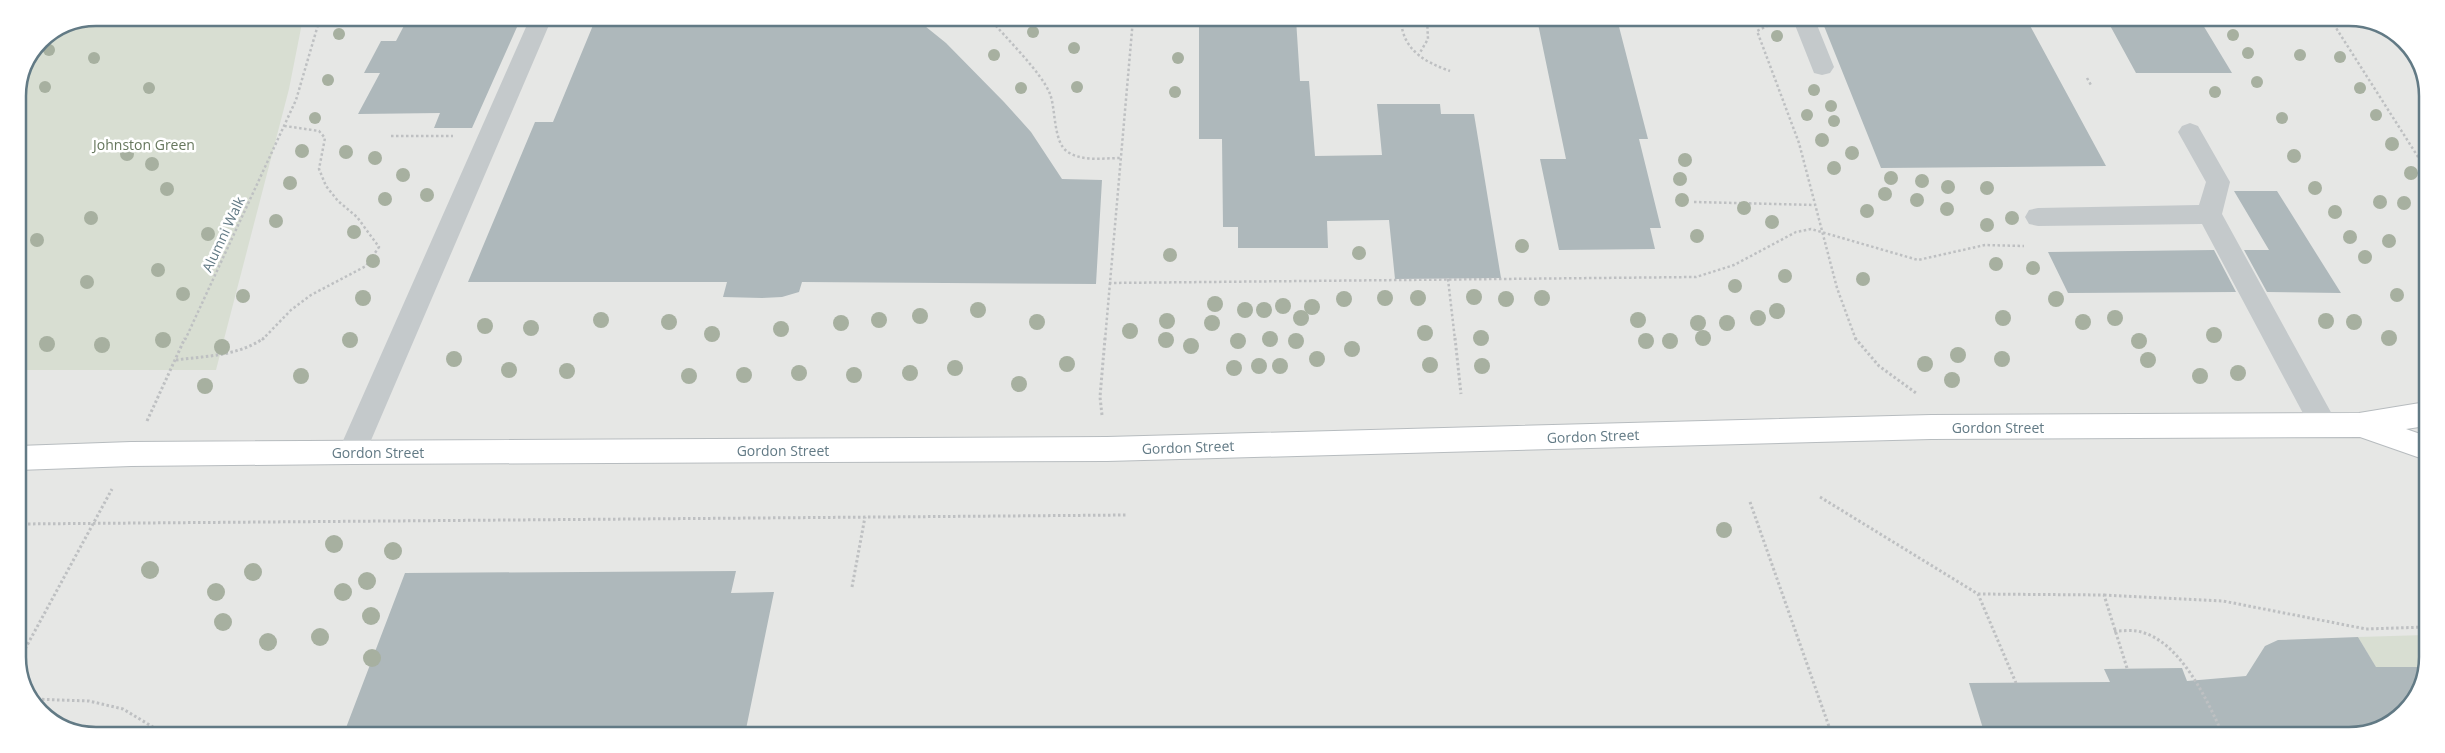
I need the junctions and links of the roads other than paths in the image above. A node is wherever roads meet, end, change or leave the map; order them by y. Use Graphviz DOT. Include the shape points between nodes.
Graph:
graph roads {
  1 [pos="537,26"];
  2 [pos="1806,26"];
  3 [pos="1822,67"];
  4 [pos="2190,132"];
  5 [pos="2209,214"];
  6 [pos="2038,217"];
  7 [pos="2419,415"];
  8 [pos="2323,424"];
  9 [pos="2359,425"];
  10 [pos="2419,446"];
  11 [pos="352,452"];
  12 [pos="26,458"];
  1 -- 11 [label="lane"];
  2 -- 3 [label="lane"];
  4 -- 5 [label="lane" via="2218,182"];
  5 -- 6 [label="lane"];
  5 -- 8 [label="lane"];
  7 -- 9 [label="main road, Gordon Street"];
  8 -- 9 [label="main road, Gordon Street"];
  8 -- 11 [label="main road, Gordon Street" via="1931,427 1107,449"];
  9 -- 10 [label="main road, Gordon Street"];
  11 -- 12 [label="main road, Gordon Street"];
}
